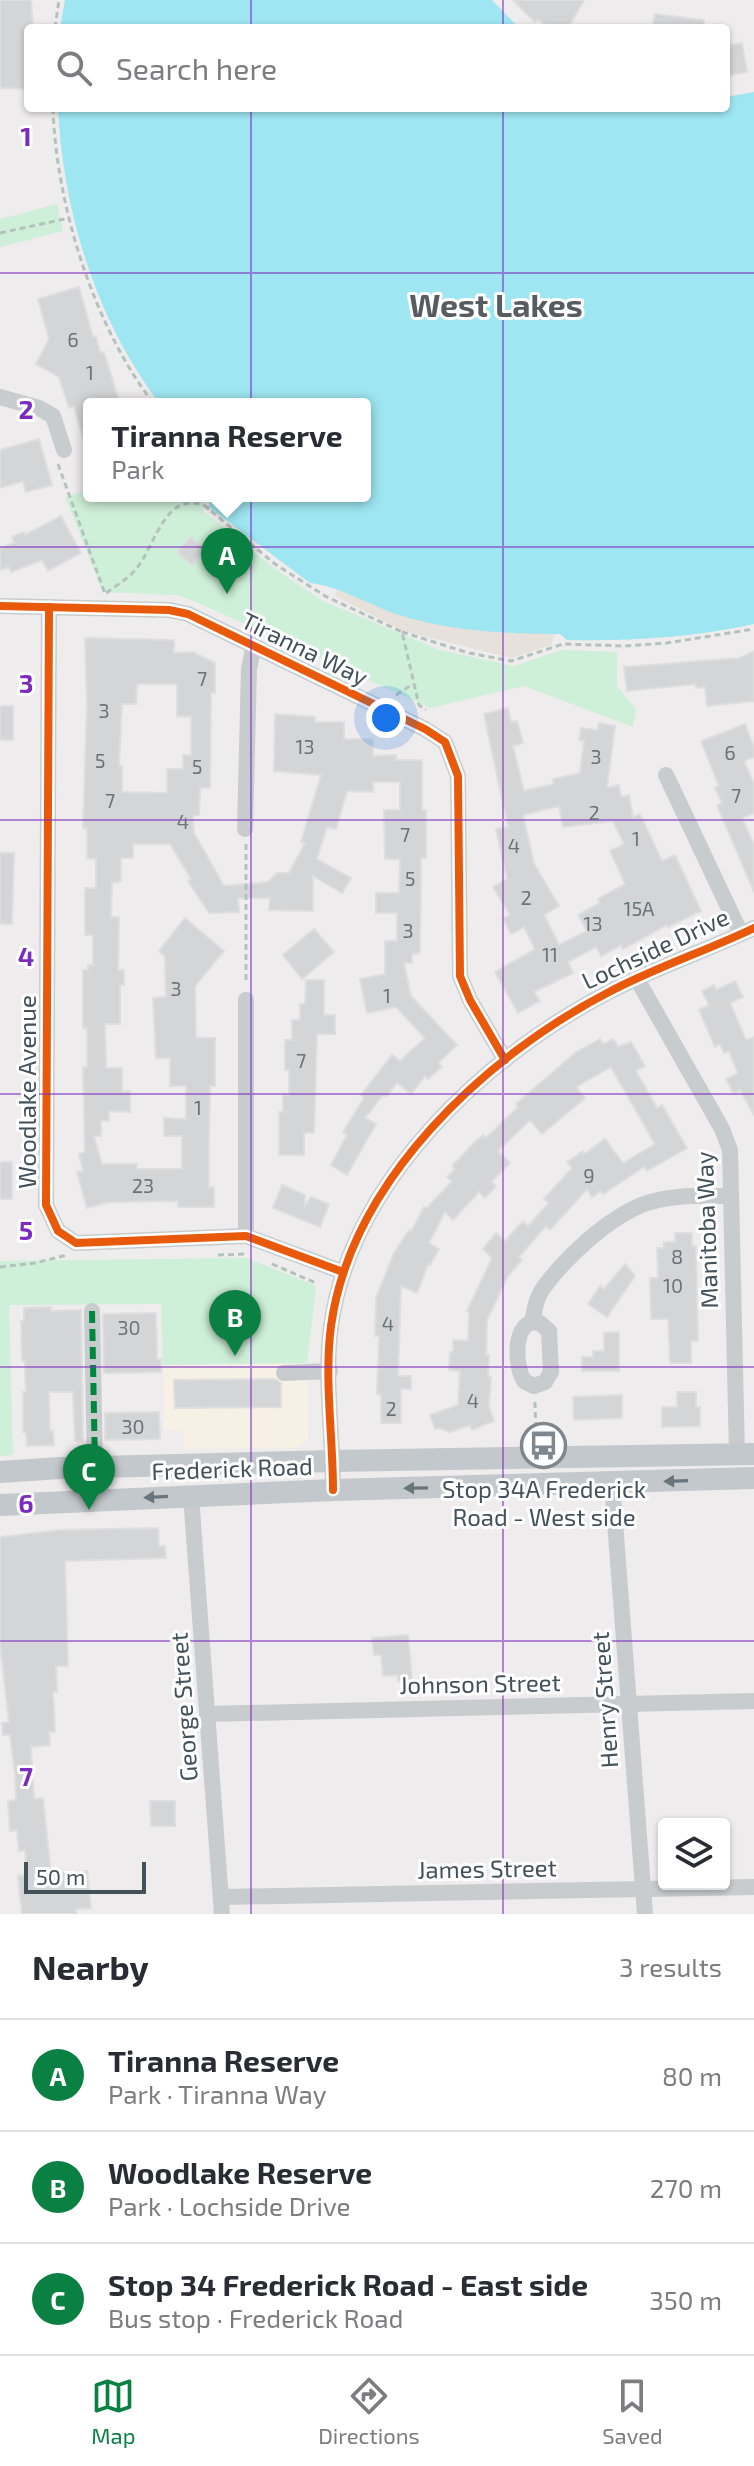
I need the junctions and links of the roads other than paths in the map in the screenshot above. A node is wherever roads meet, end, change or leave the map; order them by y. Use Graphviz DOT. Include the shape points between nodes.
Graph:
graph roads {
  1 [pos="0,397"];
  2 [pos="61,457"];
  3 [pos="0,606"];
  4 [pos="49,607"];
  5 [pos="254,645"];
  6 [pos="666,775"];
  7 [pos="245,829"];
  8 [pos="748,931"];
  9 [pos="637,979"];
  10 [pos="246,1000"];
  11 [pos="505,1060"];
  12 [pos="730,1196"];
  13 [pos="246,1236"];
  14 [pos="343,1272"];
  15 [pos="92,1311"];
  16 [pos="532,1322"];
  17 [pos="330,1371"];
  18 [pos="284,1373"];
  19 [pos="745,1455"];
  20 [pos="333,1461"];
  21 [pos="95,1467"];
  22 [pos="0,1472"];
  23 [pos="754,1478"];
  24 [pos="612,1483"];
  25 [pos="333,1490"];
  26 [pos="191,1496"];
  27 [pos="0,1505"];
  28 [pos="754,1701"];
  29 [pos="629,1704"];
  30 [pos="207,1714"];
  31 [pos="754,1887"];
  32 [pos="643,1889"];
  33 [pos="221,1906"];
  34 [pos="645,1914"];
  1 -- 2 [label="street" via="53,416"];
  3 -- 4 [label="street, Tiranna Way"];
  4 -- 5 [label="street, Tiranna Way" via="169,610"];
  4 -- 13 [label="street, Woodlake Avenue" via="46,1205 58,1231 76,1243"];
  5 -- 7 [label="street"];
  5 -- 11 [label="street, Tiranna Way" via="445,742 458,776 460,976"];
  6 -- 8 [label="street"];
  8 -- 9 [label="street, Lochside Drive"];
  9 -- 11 [label="street, Lochside Drive" via="608,992"];
  9 -- 12 [label="street, Manitoba Way" via="722,1129 730,1150"];
  10 -- 13 [label="street"];
  11 -- 14 [label="street, Lochside Drive" via="433,1126 396,1173 378,1197"];
  12 -- 16 [label="street" via="676,1196 643,1205 607,1224 544,1287"];
  12 -- 19 [label="street, Manitoba Way"];
  13 -- 14 [label="street, Woodlake Avenue"];
  14 -- 17 [label="street, Lochside Drive" via="331,1327"];
  15 -- 21 [label="street"];
  16 -- 16 [label="street" via="549,1331 551,1372 534,1386 519,1371 519,1334"];
  17 -- 18 [label="street"];
  17 -- 20 [label="street, Lochside Drive"];
  19 -- 20 [label="main road, Frederick Road"];
  20 -- 21 [label="main road, Frederick Road"];
  20 -- 25 [label="street, Lochside Drive"];
  21 -- 22 [label="main road, Frederick Road"];
  23 -- 24 [label="main road, Frederick Road, one-way"];
  24 -- 25 [label="main road, Frederick Road, one-way"];
  24 -- 29 [label="street, Henry Street"];
  25 -- 26 [label="main road, Frederick Road"];
  26 -- 27 [label="main road, Frederick Road, one-way"];
  26 -- 30 [label="street, George Street"];
  28 -- 29 [label="street, Johnson Street"];
  29 -- 30 [label="street, Johnson Street"];
  29 -- 32 [label="street, Henry Street"];
  30 -- 33 [label="street, George Street"];
  31 -- 32 [label="street, James Street"];
  32 -- 33 [label="street, James Street"];
  32 -- 34 [label="street, Henry Street"];
}
